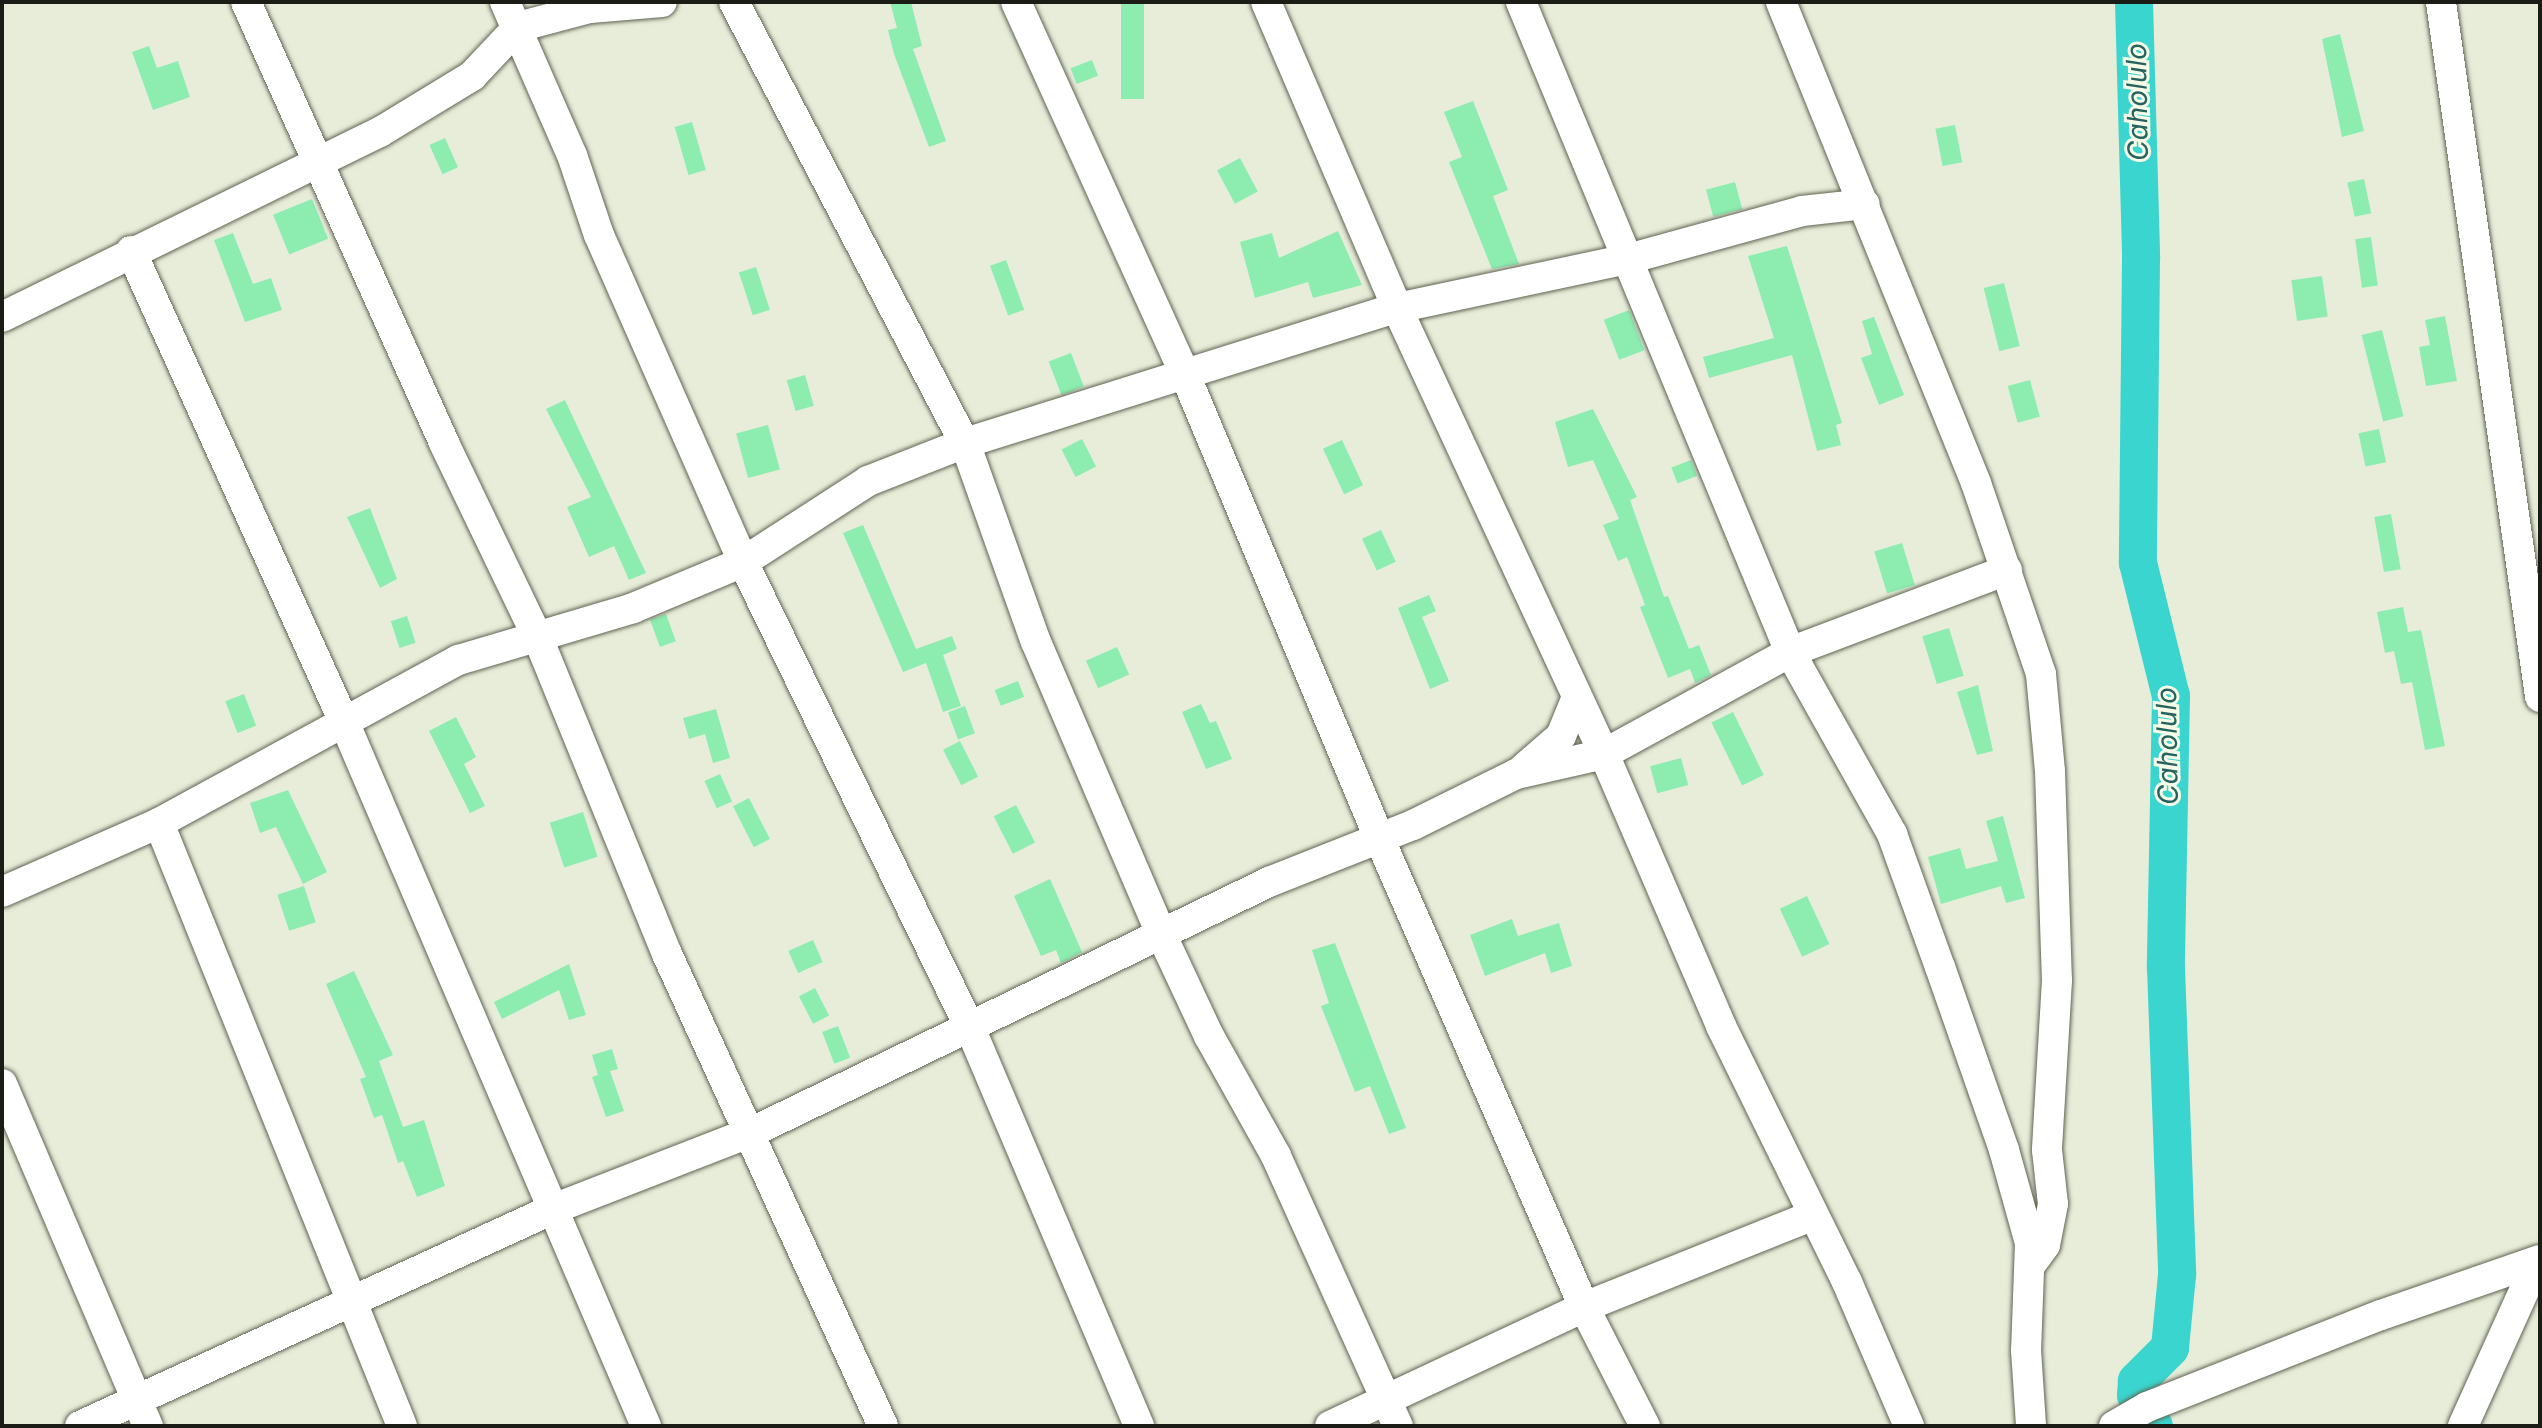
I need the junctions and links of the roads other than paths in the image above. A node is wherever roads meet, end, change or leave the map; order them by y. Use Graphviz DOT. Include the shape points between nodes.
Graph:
graph roads {
  1 [pos="246,2"];
  2 [pos="662,2"];
  3 [pos="734,2"];
  4 [pos="1016,2"];
  5 [pos="1266,2"];
  6 [pos="1521,2"];
  7 [pos="1781,2"];
  8 [pos="2441,2"];
  9 [pos="512,14"];
  10 [pos="322,165"];
  11 [pos="1865,204"];
  12 [pos="131,251"];
  13 [pos="1628,259"];
  14 [pos="1397,308"];
  15 [pos="2,317"];
  16 [pos="1184,372"];
  17 [pos="965,443"];
  18 [pos="743,562"];
  19 [pos="2007,570"];
  20 [pos="538,638"];
  21 [pos="1790,652"];
  22 [pos="1577,697"];
  23 [pos="2540,697"];
  24 [pos="345,724"];
  25 [pos="1604,754"];
  26 [pos="1516,774"];
  27 [pos="159,823"];
  28 [pos="1380,840"];
  29 [pos="2,892"];
  30 [pos="1163,938"];
  31 [pos="971,1030"];
  32 [pos="2,1084"];
  33 [pos="752,1132"];
  34 [pos="553,1209"];
  35 [pos="1811,1216"];
  36 [pos="2538,1261"];
  37 [pos="2032,1263"];
  38 [pos="352,1306"];
  39 [pos="1584,1307"];
  40 [pos="2147,1407"];
  41 [pos="1393,1412"];
  42 [pos="143,1414"];
  43 [pos="80,1426"];
  44 [pos="402,1426"];
  45 [pos="646,1426"];
  46 [pos="883,1426"];
  47 [pos="1139,1426"];
  48 [pos="1330,1426"];
  49 [pos="1645,1426"];
  50 [pos="1909,1426"];
  51 [pos="2031,1426"];
  52 [pos="2114,1426"];
  53 [pos="2173,1426"];
  54 [pos="2463,1426"];
  1 -- 10 [label="street"];
  2 -- 9 [label="street"];
  3 -- 17 [label="street"];
  4 -- 16 [label="street"];
  5 -- 14 [label="street"];
  6 -- 13 [label="street"];
  7 -- 11 [label="street"];
  8 -- 23 [label="street"];
  9 -- 10 [label="street" via="472,76"];
  9 -- 18 [label="street" via="599,235"];
  10 -- 12 [label="street"];
  10 -- 20 [label="street" via="444,443"];
  11 -- 13 [label="street" via="1802,211"];
  11 -- 19 [label="street"];
  12 -- 15 [label="street"];
  12 -- 24 [label="street"];
  13 -- 14 [label="street"];
  13 -- 21 [label="street"];
  14 -- 16 [label="street"];
  14 -- 22 [label="street"];
  16 -- 17 [label="street"];
  16 -- 28 [label="street"];
  17 -- 18 [label="street" via="868,481"];
  17 -- 30 [label="street" via="1036,642"];
  18 -- 20 [label="street" via="633,608"];
  18 -- 31 [label="street"];
  19 -- 21 [label="street"];
  19 -- 37 [label="street" via="2041,674 2050,771 2057,980 2047,1150 2053,1204 2045,1245"];
  20 -- 24 [label="street" via="458,660"];
  20 -- 33 [label="street" via="667,954"];
  21 -- 25 [label="street"];
  21 -- 37 [label="street" via="1892,834 2004,1150"];
  22 -- 25 [label="street"];
  22 -- 26 [label="street" via="1561,736"];
  24 -- 27 [label="street"];
  24 -- 34 [label="street"];
  25 -- 26 [label="street"];
  25 -- 35 [label="street" via="1721,1026"];
  26 -- 28 [label="street"];
  27 -- 29 [label="street"];
  27 -- 38 [label="street"];
  28 -- 30 [label="street" via="1269,882"];
  28 -- 39 [label="street"];
  30 -- 31 [label="street"];
  30 -- 41 [label="street" via="1209,1036 1276,1156"];
  31 -- 33 [label="street"];
  31 -- 47 [label="street"];
  32 -- 42 [label="street"];
  33 -- 34 [label="street"];
  33 -- 46 [label="street"];
  34 -- 38 [label="street"];
  34 -- 45 [label="street"];
  35 -- 39 [label="street"];
  35 -- 50 [label="street" via="1847,1282"];
  36 -- 40 [label="street" via="2381,1315"];
  36 -- 54 [label="street"];
  37 -- 51 [label="street" via="2026,1302"];
  38 -- 42 [label="street"];
  38 -- 44 [label="street"];
  39 -- 41 [label="street"];
  39 -- 49 [label="street"];
  40 -- 52 [label="street"];
  40 -- 53 [label="street"];
  41 -- 48 [label="street"];
  42 -- 43 [label="street"];
}
